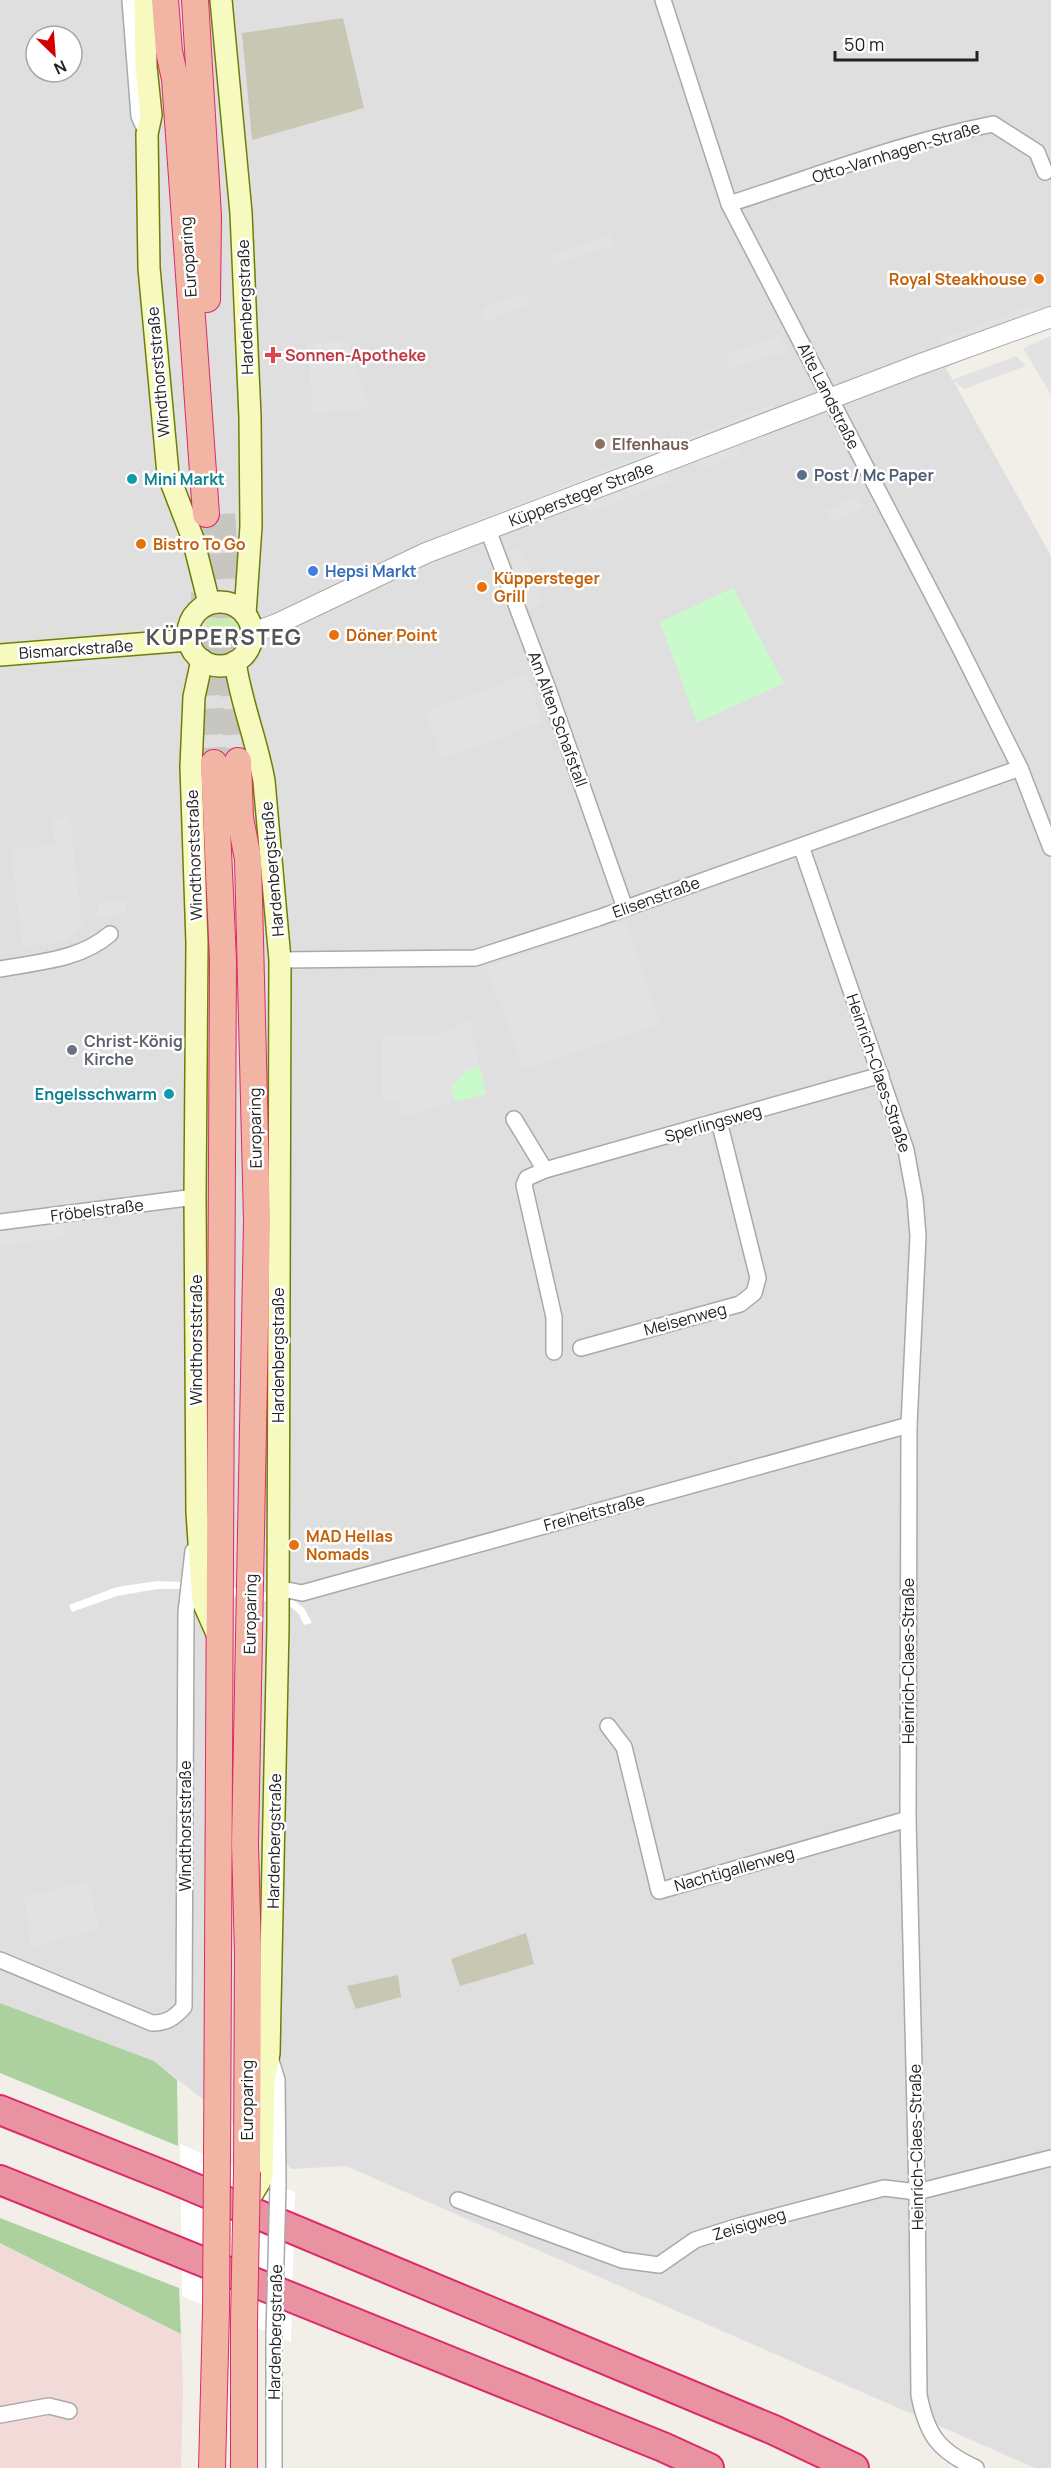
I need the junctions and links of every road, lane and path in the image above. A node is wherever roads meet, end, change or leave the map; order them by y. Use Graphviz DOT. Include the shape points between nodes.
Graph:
graph roads {
  1 [pos="130,0"];
  2 [pos="145,0"];
  3 [pos="165,0"];
  4 [pos="195,0"];
  5 [pos="221,0"];
  6 [pos="663,0"];
  7 [pos="147,134"];
  8 [pos="1045,172"];
  9 [pos="729,204"];
  10 [pos="1051,316"];
  11 [pos="831,399"];
  12 [pos="488,530"];
  13 [pos="209,603"];
  14 [pos="249,623"];
  15 [pos="188,640"];
  16 [pos="0,655"];
  17 [pos="202,660"];
  18 [pos="235,662"];
  19 [pos="1020,768"];
  20 [pos="801,846"];
  21 [pos="1051,848"];
  22 [pos="625,908"];
  23 [pos="110,934"];
  24 [pos="280,960"];
  25 [pos="0,969"];
  26 [pos="880,1075"];
  27 [pos="514,1119"];
  28 [pos="719,1121"];
  29 [pos="545,1170"];
  30 [pos="195,1197"];
  31 [pos="0,1222"];
  32 [pos="581,1348"];
  33 [pos="554,1352"];
  34 [pos="909,1425"];
  35 [pos="197,1512"];
  36 [pos="277,1588"];
  37 [pos="221,1640"];
  38 [pos="608,1726"];
  39 [pos="908,1819"];
  40 [pos="0,1960"];
  41 [pos="0,2110"];
  42 [pos="1051,2158"];
  43 [pos="262,2178"];
  44 [pos="0,2180"];
  45 [pos="917,2192"];
  46 [pos="458,2200"];
  47 [pos="69,2411"];
  48 [pos="0,2415"];
  49 [pos="212,2468"];
  50 [pos="244,2468"];
  51 [pos="274,2468"];
  52 [pos="709,2468"];
  53 [pos="854,2468"];
  54 [pos="976,2468"];
  1 -- 7 [label="street, Windthorststraße" via="139,116"];
  2 -- 7 [label="main road, Windthorststraße" via="151,115"];
  3 -- 4 [label="highway, Europaring" via="214,514 206,280 208,216"];
  5 -- 14 [label="main road, Hardenbergstraße" via="241,213 250,417"];
  6 -- 9 [label="street, Alte Landstraße"];
  7 -- 13 [label="main road, Windthorststraße" via="149,268 168,474 193,539"];
  8 -- 9 [label="street, Otto-Varnhagen-Straße" via="1037,152 993,124 902,148"];
  9 -- 11 [label="street, Alte Landstraße"];
  10 -- 11 [label="street, Küppersteger Straße"];
  11 -- 12 [label="street, Küppersteger Straße"];
  11 -- 19 [label="street, Alte Landstraße"];
  12 -- 14 [label="street, Küppersteger Straße" via="426,554 277,624"];
  12 -- 22 [label="street, Am Alten Schafstall"];
  13 -- 14 [label="main road" via="227,603"];
  13 -- 15 [label="main road" via="193,616"];
  14 -- 18 [label="main road" via="249,647"];
  15 -- 16 [label="main road, Bismarckstraße"];
  15 -- 17 [label="main road"];
  17 -- 18 [label="main road" via="220,666"];
  17 -- 30 [label="main road, Windthorststraße" via="194,697 191,767 197,944"];
  18 -- 24 [label="main road, Hardenbergstraße" via="239,692 260,754"];
  19 -- 20 [label="street, Elisenstraße"];
  19 -- 21 [label="street, Alte Landstraße"];
  20 -- 22 [label="street, Elisenstraße"];
  20 -- 26 [label="street, Heinrich-Claes-Straße"];
  22 -- 24 [label="street, Elisenstraße" via="475,958"];
  23 -- 25 [label="street" via="78,954"];
  24 -- 36 [label="main road, Hardenbergstraße"];
  26 -- 28 [label="street, Sperlingsweg"];
  26 -- 34 [label="street, Heinrich-Claes-Straße" via="906,1150 915,1199 918,1236"];
  27 -- 29 [label="street"];
  28 -- 29 [label="street, Sperlingsweg"];
  28 -- 32 [label="street, Meisenweg" via="758,1278 754,1293 740,1304"];
  29 -- 33 [label="street, Sperlingsweg" via="527,1178 524,1185 554,1317"];
  30 -- 31 [label="street, Fröbelstraße"];
  30 -- 35 [label="main road, Windthorststraße"];
  34 -- 36 [label="street, Freiheitstraße" via="302,1593"];
  34 -- 39 [label="street, Heinrich-Claes-Straße"];
  35 -- 37 [label="main road" via="203,1602"];
  35 -- 40 [label="street, Windthorststraße" via="186,1612 184,2007 174,2018 152,2023"];
  36 -- 43 [label="main road, Hardenbergstraße" via="269,2053 264,2080"];
  37 -- 43 [label="highway, Europaring" via="226,762 248,859 257,1221 245,1845"];
  37 -- 49 [label="highway, Europaring, bridge"];
  38 -- 39 [label="street, Nachtigallenweg" via="624,1747 659,1891"];
  39 -- 45 [label="street, Heinrich-Claes-Straße"];
  41 -- 53 [label="highway" via="752,2421"];
  42 -- 45 [label="street, Zeisigweg"];
  43 -- 50 [label="highway, Europaring, bridge" via="246,2204"];
  43 -- 51 [label="street, Hardenbergstraße, bridge" via="274,2335"];
  44 -- 52 [label="highway"];
  45 -- 46 [label="street, Zeisigweg" via="884,2188 739,2226 694,2241 659,2265 622,2260"];
  45 -- 54 [label="street, Heinrich-Claes-Straße" via="919,2395 924,2420 936,2442 954,2458"];
  47 -- 48 [label="street" via="49,2406"];
}
